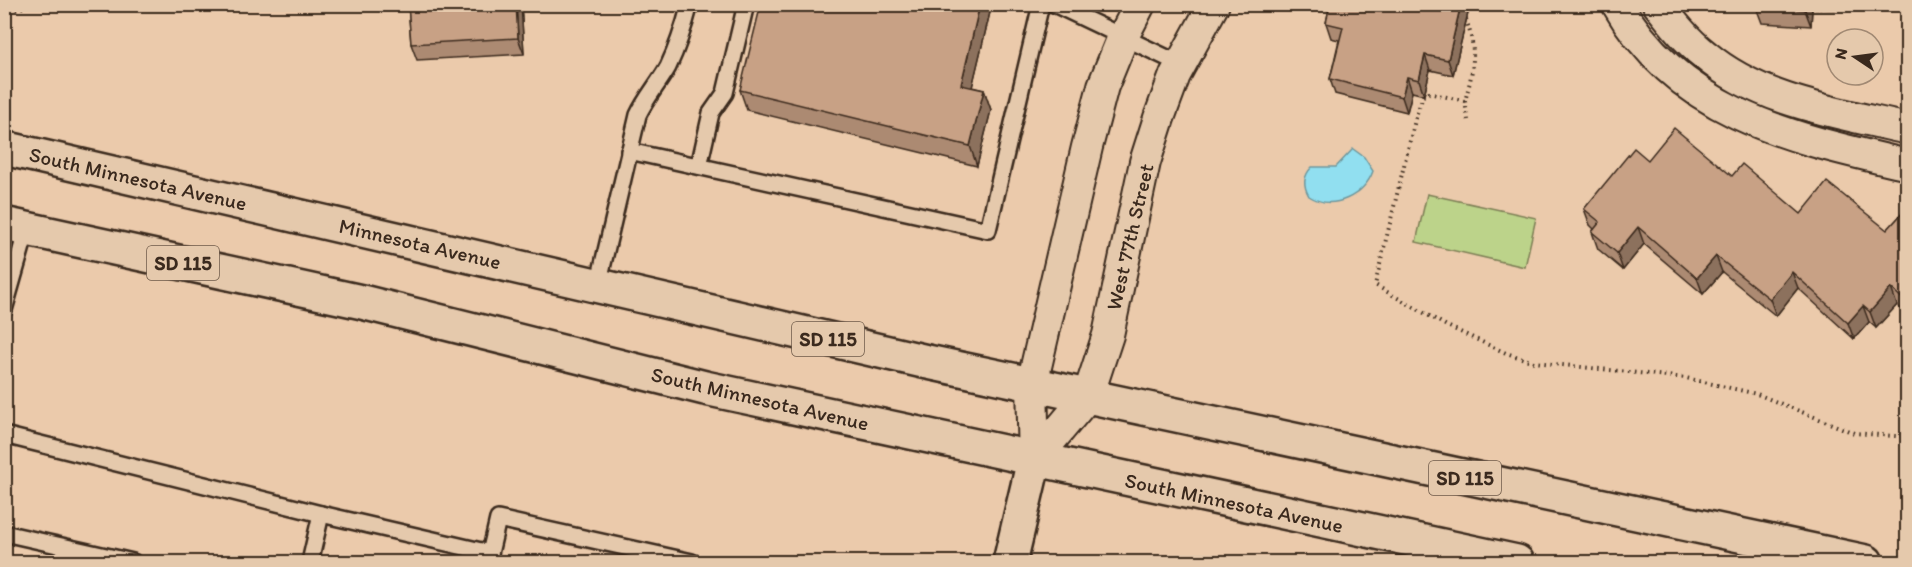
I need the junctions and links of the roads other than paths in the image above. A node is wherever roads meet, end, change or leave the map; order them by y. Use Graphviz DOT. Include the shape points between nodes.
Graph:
graph roads {
  1 [pos="690,4"];
  2 [pos="746,4"];
  3 [pos="1041,4"];
  4 [pos="1054,4"];
  5 [pos="1140,4"];
  6 [pos="1214,4"];
  7 [pos="1617,4"];
  8 [pos="1658,4"];
  9 [pos="1123,37"];
  10 [pos="1180,64"];
  11 [pos="1908,129"];
  12 [pos="4,148"];
  13 [pos="629,151"];
  14 [pos="1908,165"];
  15 [pos="699,166"];
  16 [pos="271,210"];
  17 [pos="16,226"];
  18 [pos="583,282"];
  19 [pos="4,310"];
  20 [pos="1032,384"];
  21 [pos="1088,396"];
  22 [pos="4,435"];
  23 [pos="1034,460"];
  24 [pos="321,514"];
  25 [pos="4,533"];
  26 [pos="489,558"];
  27 [pos="133,562"];
  28 [pos="310,562"];
  29 [pos="692,562"];
  30 [pos="1010,562"];
  31 [pos="1517,562"];
  32 [pos="1866,562"];
  1 -- 13 [label="lane" via="683,34 638,115"];
  2 -- 15 [label="lane" via="725,93 711,113"];
  3 -- 15 [label="lane" via="988,230"];
  4 -- 9 [label="lane"];
  5 -- 9 [label="street, West 77th Street"];
  6 -- 10 [label="street, West 77th Street"];
  7 -- 14 [label="street" via="1652,51 1684,83 1717,105 1781,133"];
  8 -- 11 [label="street" via="1705,56 1734,75 1792,100"];
  9 -- 10 [label="lane"];
  9 -- 20 [label="street, West 77th Street" via="1103,86"];
  10 -- 21 [label="street, West 77th Street" via="1146,162 1108,335"];
  12 -- 16 [label="main road, South Minnesota Avenue / SD 115"];
  13 -- 15 [label="lane"];
  13 -- 18 [label="lane"];
  16 -- 18 [label="main road, Minnesota Avenue / SD 115"];
  17 -- 19 [label="lane"];
  17 -- 23 [label="main road, South Minnesota Avenue / SD 115" via="362,302 705,388"];
  18 -- 20 [label="main road, SD 115"];
  20 -- 21 [label="main road, SD 115"];
  20 -- 23 [label="street, West 77th Street"];
  21 -- 23 [label="street, West 77th Street"];
  21 -- 32 [label="main road, SD 115"];
  22 -- 24 [label="lane"];
  23 -- 30 [label="main road, West 77th Street"];
  23 -- 31 [label="main road, South Minnesota Avenue / SD 115"];
  24 -- 26 [label="lane"];
  24 -- 28 [label="lane"];
  25 -- 27 [label="lane"];
  26 -- 29 [label="lane" via="498,519"];
}
